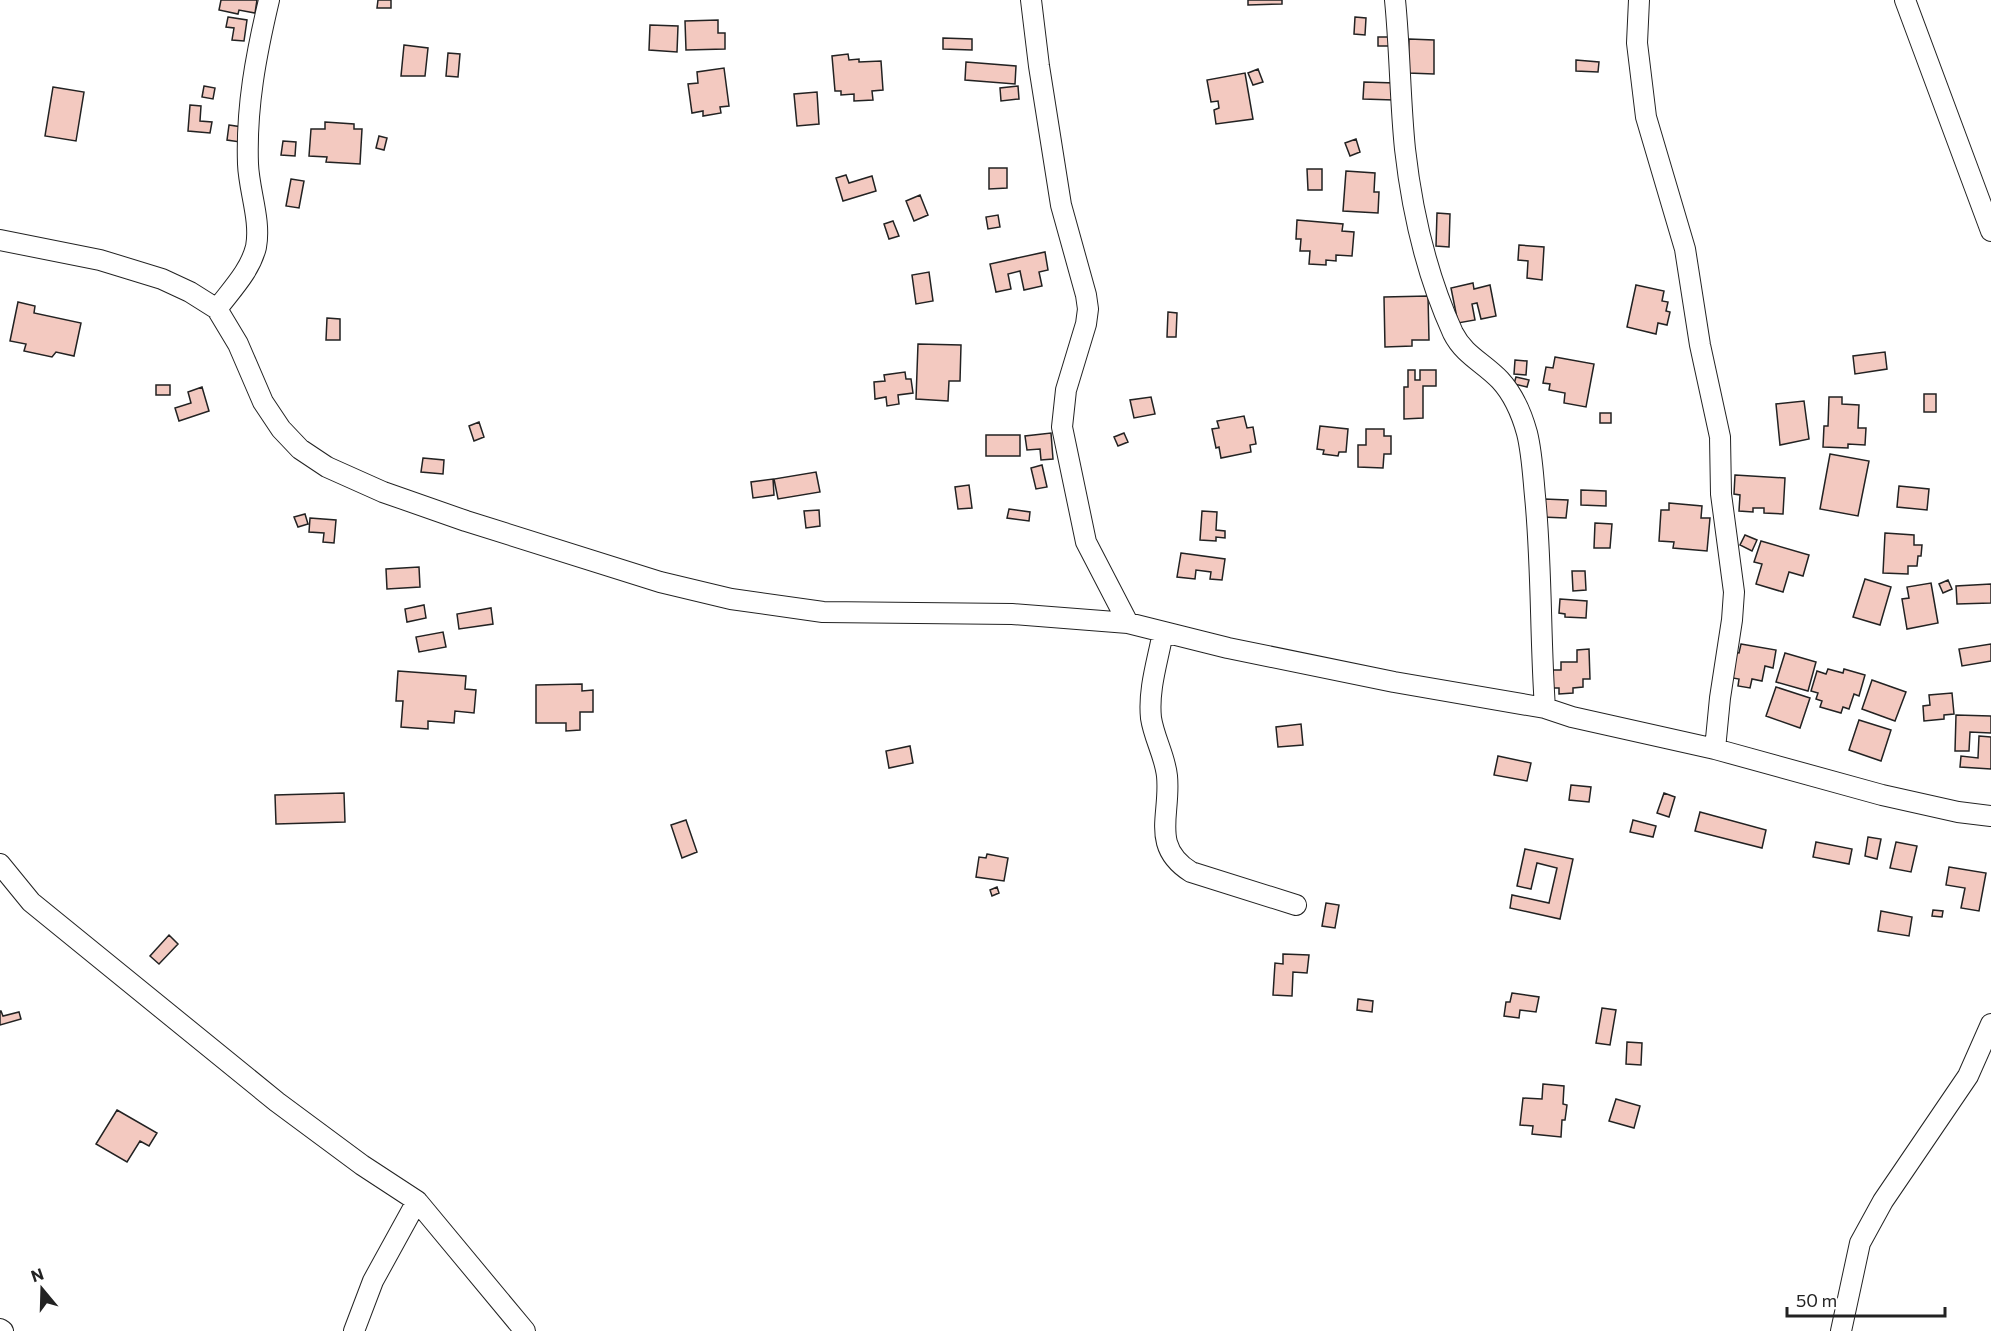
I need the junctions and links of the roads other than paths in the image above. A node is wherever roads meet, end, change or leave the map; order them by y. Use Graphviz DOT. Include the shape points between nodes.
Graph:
graph roads {
  1 [pos="269,0"];
  2 [pos="1031,0"];
  3 [pos="1395,0"];
  4 [pos="1639,0"];
  5 [pos="1905,0"];
  6 [pos="1991,231"];
  7 [pos="0,240"];
  8 [pos="217,309"];
  9 [pos="1128,624"];
  10 [pos="1163,632"];
  11 [pos="1545,708"];
  12 [pos="1715,749"];
  13 [pos="1991,816"];
  14 [pos="0,864"];
  15 [pos="1296,905"];
  16 [pos="1991,1024"];
  17 [pos="417,1201"];
  18 [pos="354,1331"];
  19 [pos="525,1331"];
  20 [pos="1841,1331"];
  1 -- 8 [label="street" via="257,49 247,136 256,246 241,279"];
  2 -- 9 [label="street" via="1060,205 1088,309 1066,390 1062,428 1086,542"];
  3 -- 11 [label="street" via="1406,151 1431,276 1460,346 1501,381 1520,412 1527,433 1537,511"];
  4 -- 12 [label="street" via="1637,43 1646,117 1685,249 1720,437 1721,494 1734,592"];
  5 -- 6 [label="street"];
  7 -- 8 [label="street" via="100,260 162,279"];
  8 -- 9 [label="street" via="238,344 263,402 300,449 327,467 383,492 456,518 660,582 731,599 823,612 1012,614"];
  9 -- 10 [label="street"];
  10 -- 11 [label="street" via="1394,682"];
  10 -- 15 [label="street" via="1151,693 1152,720 1168,778 1165,827 1171,855 1191,872"];
  11 -- 12 [label="street"];
  12 -- 13 [label="street" via="1882,795"];
  14 -- 17 [label="street" via="31,902 277,1102"];
  16 -- 20 [label="street" via="1968,1076 1883,1201 1860,1243"];
  17 -- 18 [label="street" via="373,1281"];
  17 -- 19 [label="street"];
}
